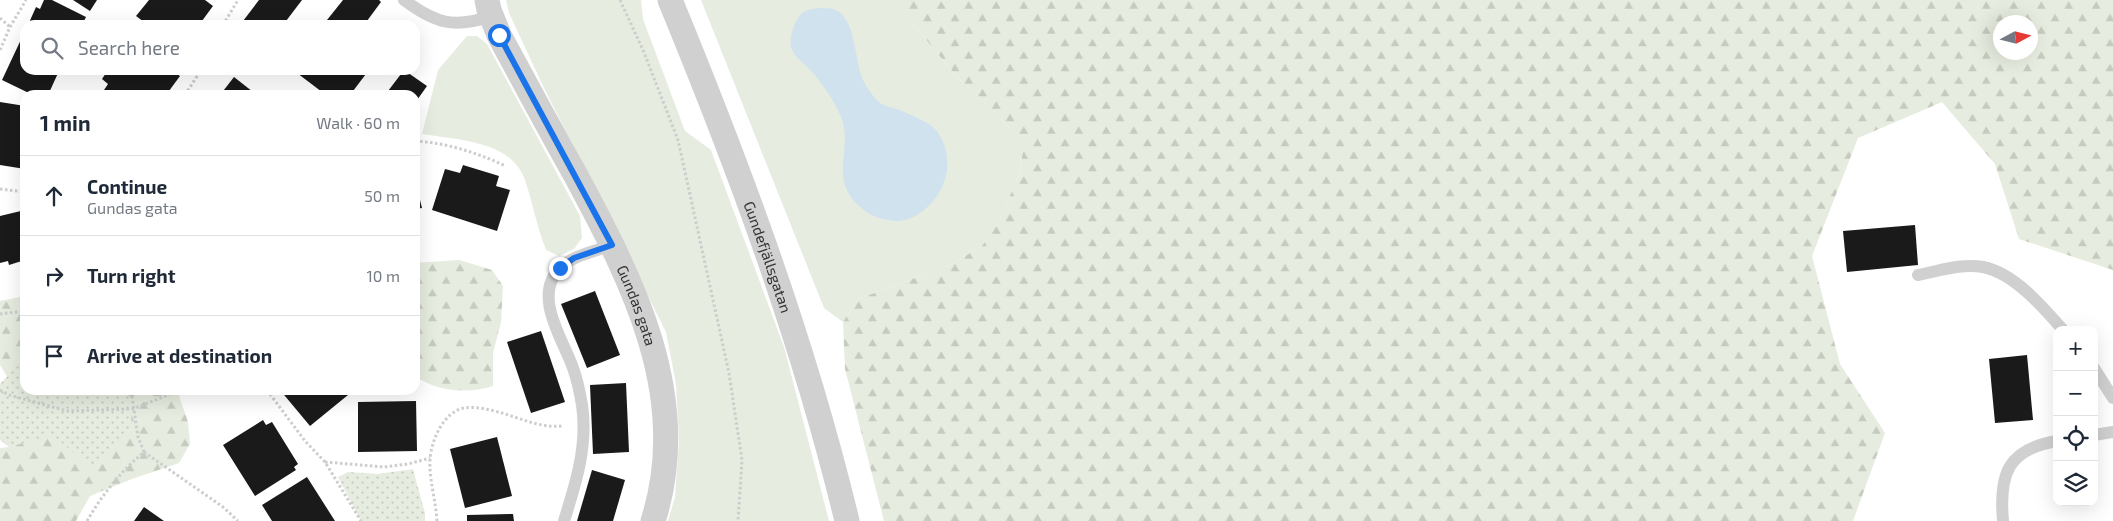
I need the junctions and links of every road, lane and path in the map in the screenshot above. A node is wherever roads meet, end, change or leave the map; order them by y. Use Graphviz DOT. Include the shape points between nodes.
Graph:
graph roads {
  1 [pos="26,0"];
  2 [pos="238,0"];
  3 [pos="404,0"];
  4 [pos="620,0"];
  5 [pos="670,0"];
  6 [pos="489,8"];
  7 [pos="0,18"];
  8 [pos="226,20"];
  9 [pos="10,27"];
  10 [pos="0,50"];
  11 [pos="198,75"];
  12 [pos="187,90"];
  13 [pos="420,142"];
  14 [pos="506,166"];
  15 [pos="0,190"];
  16 [pos="20,192"];
  17 [pos="612,245"];
  18 [pos="1918,275"];
  19 [pos="20,312"];
  20 [pos="0,314"];
  21 [pos="2060,326"];
  22 [pos="2096,371"];
  23 [pos="0,390"];
  24 [pos="132,395"];
  25 [pos="168,395"];
  26 [pos="272,395"];
  27 [pos="2113,398"];
  28 [pos="133,409"];
  29 [pos="583,424"];
  30 [pos="2113,432"];
  31 [pos="2098,434"];
  32 [pos="2053,442"];
  33 [pos="144,452"];
  34 [pos="430,458"];
  35 [pos="325,462"];
  36 [pos="87,521"];
  37 [pos="238,521"];
  38 [pos="361,521"];
  39 [pos="437,521"];
  40 [pos="564,521"];
  41 [pos="653,521"];
  42 [pos="738,521"];
  43 [pos="848,521"];
  44 [pos="2003,521"];
  1 -- 9 [label="path"];
  2 -- 8 [label="path"];
  3 -- 6 [label="lane" via="425,16 440,22 477,21"];
  4 -- 42 [label="path" via="678,140 729,373 742,460"];
  5 -- 43 [label="street, Gundefjällsgatan" via="773,265 828,440"];
  6 -- 17 [label="street, Gundas gata" via="499,35"];
  7 -- 9 [label="path"];
  9 -- 10 [label="path"];
  11 -- 12 [label="path"];
  13 -- 14 [label="path" via="476,152"];
  15 -- 16 [label="path"];
  17 -- 29 [label="lane" via="574,258 560,268 550,293 555,327 574,369"];
  17 -- 41 [label="street, Gundas gata" via="637,300 654,351 663,404 666,454"];
  18 -- 21 [label="lane" via="1954,268 1983,267 2010,278"];
  19 -- 20 [label="path"];
  22 -- 27 [label="lane"];
  23 -- 28 [label="path" via="67,411"];
  24 -- 28 [label="path"];
  25 -- 28 [label="path"];
  26 -- 35 [label="path"];
  28 -- 33 [label="path"];
  29 -- 34 [label="path" via="554,426 531,423 502,413 464,408 444,422"];
  29 -- 40 [label="lane" via="581,457"];
  30 -- 31 [label="lane"];
  32 -- 44 [label="lane" via="2022,453 2007,470 2001,496"];
  33 -- 36 [label="path" via="126,467"];
  33 -- 37 [label="path"];
  34 -- 35 [label="path" via="384,467"];
  34 -- 39 [label="path"];
  35 -- 38 [label="path"];
}
